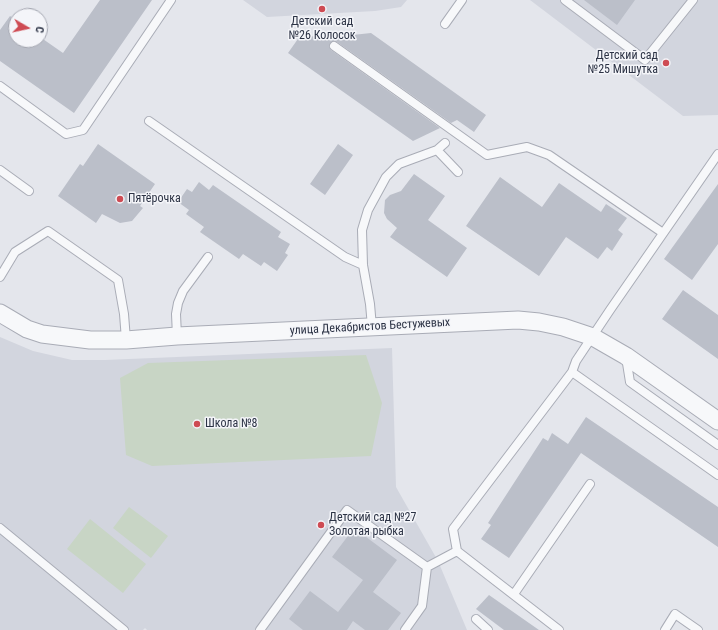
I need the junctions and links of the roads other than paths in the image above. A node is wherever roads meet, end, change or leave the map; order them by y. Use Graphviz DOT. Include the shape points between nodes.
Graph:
graph roads {
  1 [pos="172,0"];
  2 [pos="462,0"];
  3 [pos="564,0"];
  4 [pos="693,0"];
  5 [pos="444,24"];
  6 [pos="334,46"];
  7 [pos="0,86"];
  8 [pos="149,121"];
  9 [pos="445,143"];
  10 [pos="437,150"];
  11 [pos="718,154"];
  12 [pos="0,170"];
  13 [pos="458,172"];
  14 [pos="29,191"];
  15 [pos="663,233"];
  16 [pos="208,257"];
  17 [pos="362,265"];
  18 [pos="0,277"];
  19 [pos="0,313"];
  20 [pos="372,327"];
  21 [pos="177,336"];
  22 [pos="593,337"];
  23 [pos="126,340"];
  24 [pos="626,356"];
  25 [pos="572,372"];
  26 [pos="718,421"];
  27 [pos="718,445"];
  28 [pos="718,475"];
  29 [pos="590,484"];
  30 [pos="0,528"];
  31 [pos="457,551"];
  32 [pos="427,567"];
  33 [pos="514,594"];
  34 [pos="476,619"];
  35 [pos="124,630"];
  36 [pos="260,630"];
  37 [pos="405,630"];
  38 [pos="488,630"];
  39 [pos="559,630"];
  40 [pos="665,630"];
  41 [pos="698,630"];
  1 -- 7 [label="lane" via="83,130 66,134"];
  2 -- 5 [label="lane"];
  3 -- 4 [label="lane" via="645,60"];
  6 -- 15 [label="lane" via="487,155 526,147 550,156"];
  8 -- 17 [label="lane" via="345,257"];
  9 -- 10 [label="lane"];
  10 -- 13 [label="lane"];
  10 -- 17 [label="lane" via="399,164 386,177 368,210 362,230"];
  11 -- 15 [label="lane"];
  12 -- 14 [label="lane"];
  15 -- 22 [label="lane"];
  16 -- 21 [label="lane" via="183,291 178,303"];
  17 -- 20 [label="lane"];
  18 -- 23 [label="lane" via="15,252 48,231 118,280"];
  19 -- 23 [label="street, улица Декабристов Бестужевых" via="27,329 54,337"];
  20 -- 21 [label="street, улица Декабристов Бестужевых"];
  20 -- 22 [label="street, улица Декабристов Бестужевых" via="518,320 563,327"];
  21 -- 23 [label="street, улица Декабристов Бестужевых"];
  22 -- 24 [label="street, улица Декабристов Бестужевых"];
  22 -- 25 [label="lane" via="576,361"];
  24 -- 26 [label="street, улица Декабристов Бестужевых"];
  24 -- 27 [label="lane" via="630,382"];
  25 -- 28 [label="lane"];
  25 -- 31 [label="lane" via="453,529"];
  29 -- 33 [label="lane"];
  30 -- 35 [label="lane"];
  31 -- 32 [label="lane"];
  31 -- 33 [label="lane"];
  32 -- 36 [label="lane" via="347,510"];
  32 -- 37 [label="lane" via="422,606"];
  33 -- 39 [label="lane"];
  34 -- 38 [label="lane"];
  40 -- 41 [label="lane" via="675,614"];
}
